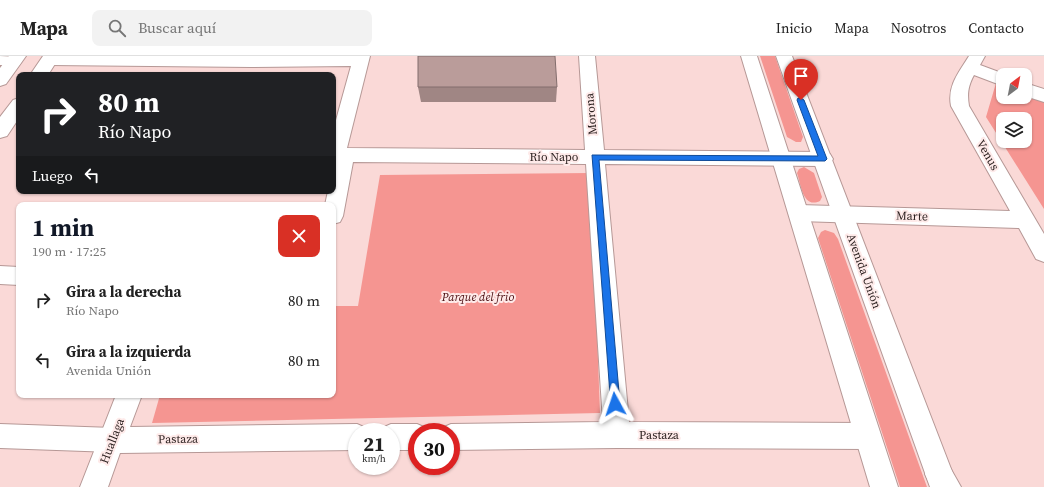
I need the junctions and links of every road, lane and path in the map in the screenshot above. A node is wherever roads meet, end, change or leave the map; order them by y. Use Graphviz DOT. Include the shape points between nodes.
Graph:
graph roads {
  1 [pos="587,56"];
  2 [pos="749,56"];
  3 [pos="784,56"];
  4 [pos="51,58"];
  5 [pos="361,58"];
  6 [pos="10,59"];
  7 [pos="252,59"];
  8 [pos="974,62"];
  9 [pos="41,72"];
  10 [pos="996,76"];
  11 [pos="0,80"];
  12 [pos="1032,92"];
  13 [pos="1044,96"];
  14 [pos="16,108"];
  15 [pos="0,131"];
  16 [pos="338,155"];
  17 [pos="595,157"];
  18 [pos="782,159"];
  19 [pos="823,159"];
  20 [pos="336,179"];
  21 [pos="799,213"];
  22 [pos="843,214"];
  23 [pos="1025,220"];
  24 [pos="1044,253"];
  25 [pos="0,276"];
  26 [pos="16,276"];
  27 [pos="128,398"];
  28 [pos="617,435"];
  29 [pos="0,436"];
  30 [pos="460,436"];
  31 [pos="868,436"];
  32 [pos="348,437"];
  33 [pos="113,440"];
  34 [pos="943,483"];
  35 [pos="94,487"];
  36 [pos="872,487"];
  37 [pos="884,487"];
  1 -- 17 [label="street, Morona"];
  2 -- 18 [label="street"];
  3 -- 19 [label="street, Avenida Unión"];
  4 -- 7 [label="street"];
  4 -- 9 [label="street"];
  5 -- 7 [label="street"];
  5 -- 16 [label="street"];
  6 -- 11 [label="street"];
  8 -- 10 [label="street"];
  8 -- 23 [label="street, Venus" via="959,86 957,96 960,106"];
  12 -- 13 [label="street"];
  14 -- 15 [label="street"];
  16 -- 17 [label="street, Río Napo"];
  16 -- 20 [label="street"];
  17 -- 18 [label="street, Río Napo"];
  17 -- 28 [label="street, Morona"];
  18 -- 19 [label="street, Río Napo"];
  18 -- 21 [label="street"];
  19 -- 22 [label="street, Avenida Unión"];
  21 -- 22 [label="street, Marte"];
  21 -- 31 [label="street"];
  22 -- 23 [label="street, Marte"];
  22 -- 34 [label="street, Avenida Unión"];
  23 -- 24 [label="street, Venus"];
  25 -- 26 [label="street"];
  27 -- 33 [label="street, Huallaga"];
  28 -- 30 [label="street, Pastaza"];
  28 -- 31 [label="street, Pastaza"];
  29 -- 33 [label="street, Pastaza"];
  31 -- 36 [label="street"];
  31 -- 37 [label="street"];
  32 -- 33 [label="street, Pastaza"];
  33 -- 35 [label="street, Huallaga"];
}
